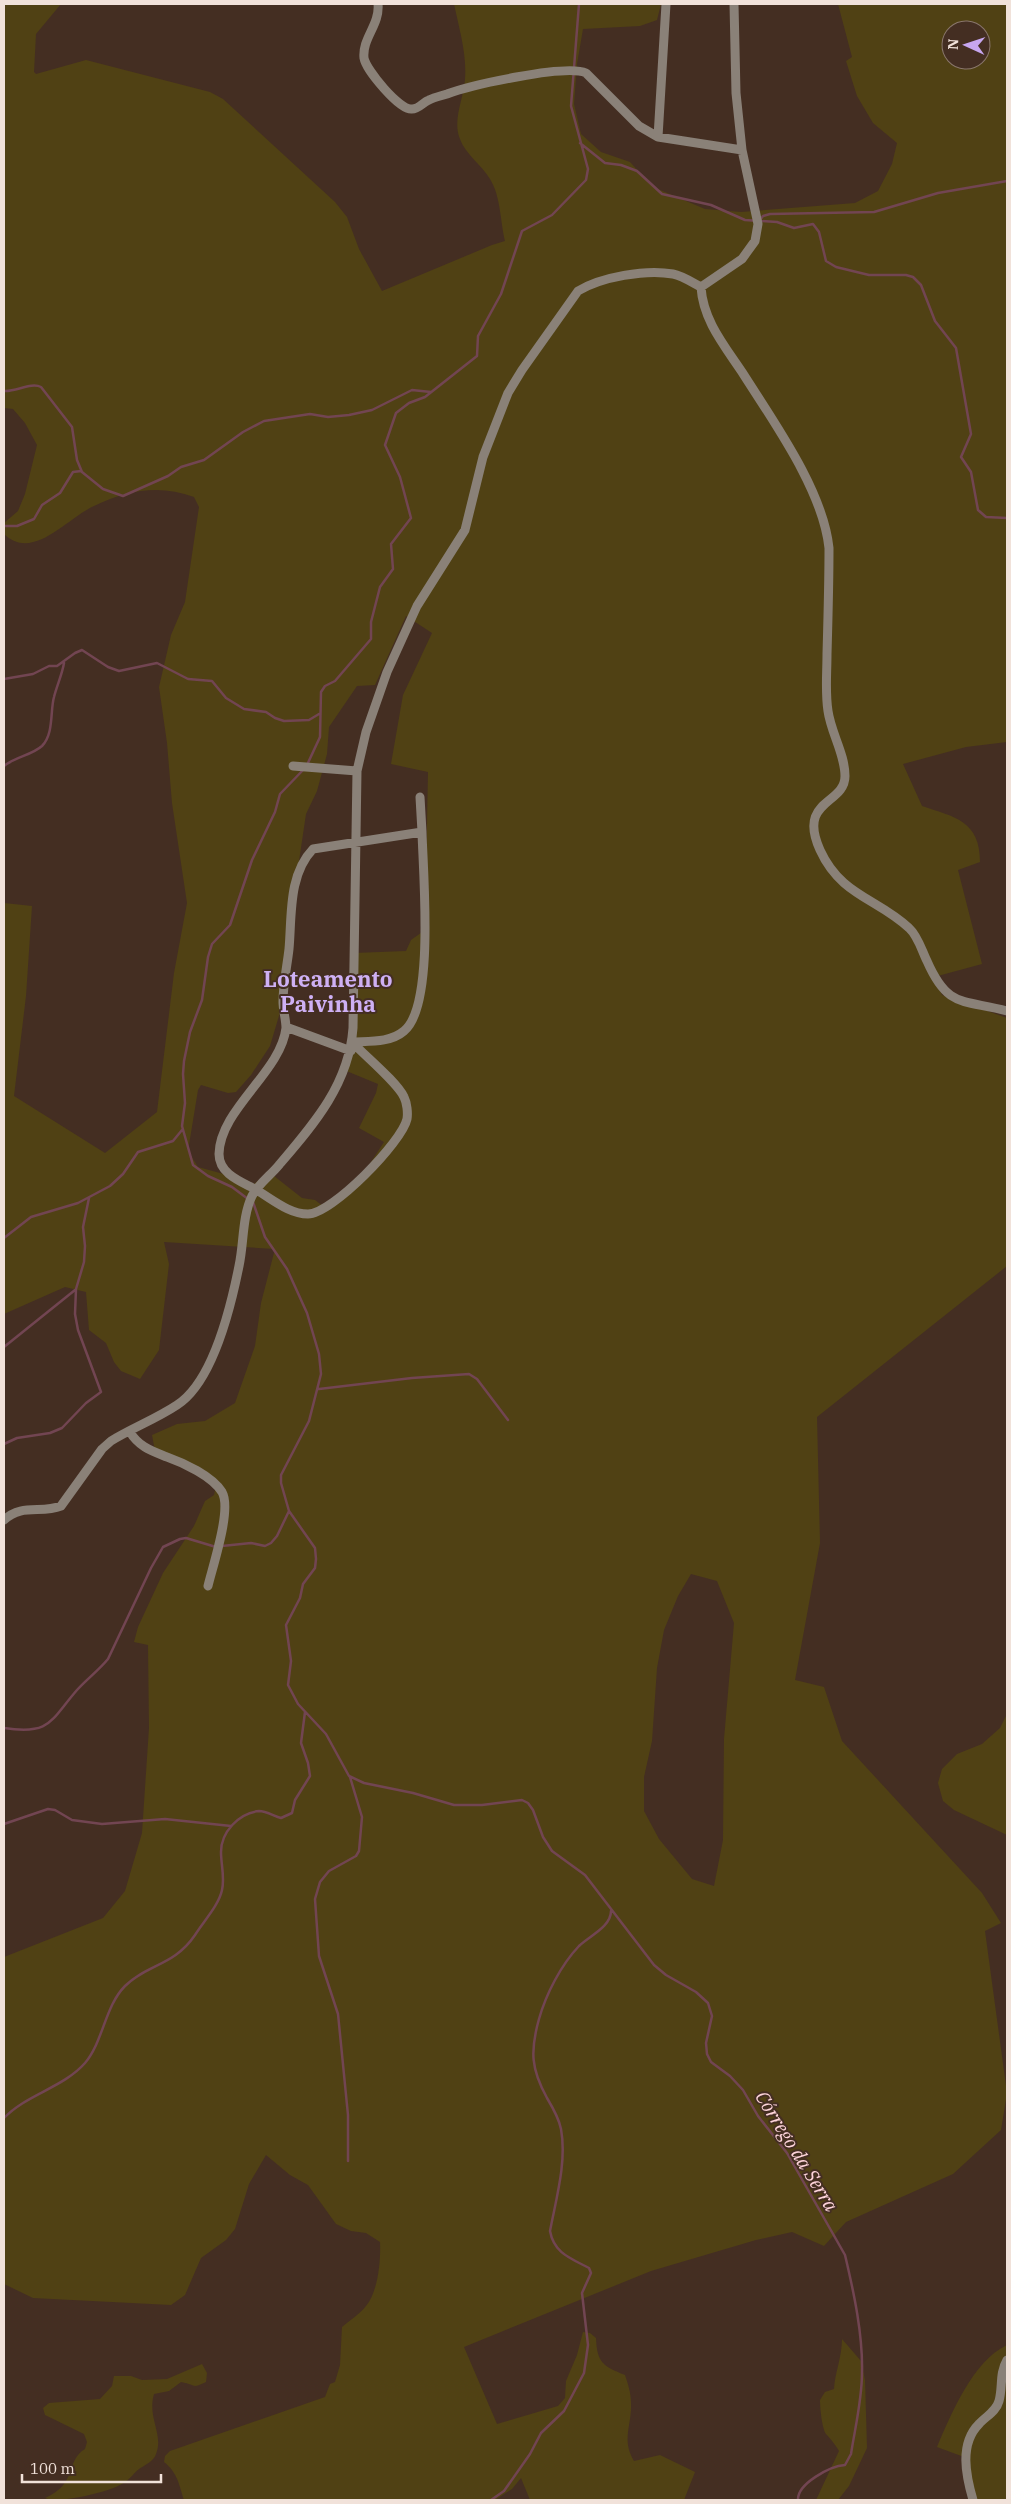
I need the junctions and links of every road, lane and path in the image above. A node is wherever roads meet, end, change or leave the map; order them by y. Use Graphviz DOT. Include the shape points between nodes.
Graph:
graph roads {
  1 [pos="378,4"];
  2 [pos="666,4"];
  3 [pos="734,4"];
  4 [pos="658,136"];
  5 [pos="742,150"];
  6 [pos="701,287"];
  7 [pos="293,766"];
  8 [pos="357,771"];
  9 [pos="420,797"];
  10 [pos="422,832"];
  11 [pos="355,844"];
  12 [pos="1007,1011"];
  13 [pos="286,1027"];
  14 [pos="352,1047"];
  15 [pos="256,1190"];
  16 [pos="130,1432"];
  17 [pos="4,1520"];
  18 [pos="208,1586"];
  19 [pos="1007,2360"];
  20 [pos="973,2500"];
  1 -- 4 [label="street" via="377,21 364,50 366,63 388,92 406,108 412,109 459,89 576,70 586,73 639,126"];
  2 -- 4 [label="street"];
  3 -- 5 [label="street" via="736,92"];
  4 -- 5 [label="street"];
  5 -- 6 [label="street" via="757,214 755,241 742,259"];
  6 -- 8 [label="street" via="674,274 660,273 611,278 590,284 578,291 530,357 508,393 482,457 465,530 417,606 387,672 366,732"];
  6 -- 12 [label="street" via="706,314 786,442 828,534 826,684 830,725 845,776 839,792 819,807 815,817 819,848 828,866 856,894 910,928 941,989 961,1001"];
  7 -- 8 [label="street"];
  8 -- 11 [label="street"];
  9 -- 10 [label="street"];
  10 -- 11 [label="street"];
  10 -- 14 [label="street" via="424,978 421,1000 412,1022 398,1035"];
  11 -- 13 [label="street" via="313,849 300,870 290,912 283,1003"];
  11 -- 14 [label="street"];
  13 -- 14 [label="street"];
  13 -- 15 [label="street" via="266,1071 241,1103 219,1153 220,1162 229,1175"];
  14 -- 15 [label="street" via="335,1091 316,1121"];
  14 -- 15 [label="street" via="404,1097 407,1119 402,1131 362,1179 318,1212 300,1213"];
  15 -- 16 [label="street" via="247,1212 239,1267 224,1327 208,1366 184,1400"];
  16 -- 17 [label="street" via="102,1449 61,1506 24,1509"];
  16 -- 18 [label="street" via="141,1446 174,1459 208,1479 222,1493 225,1512"];
  19 -- 20 [label="street" via="1000,2378 999,2401 994,2411 970,2436 967,2448 965,2466"];
}
